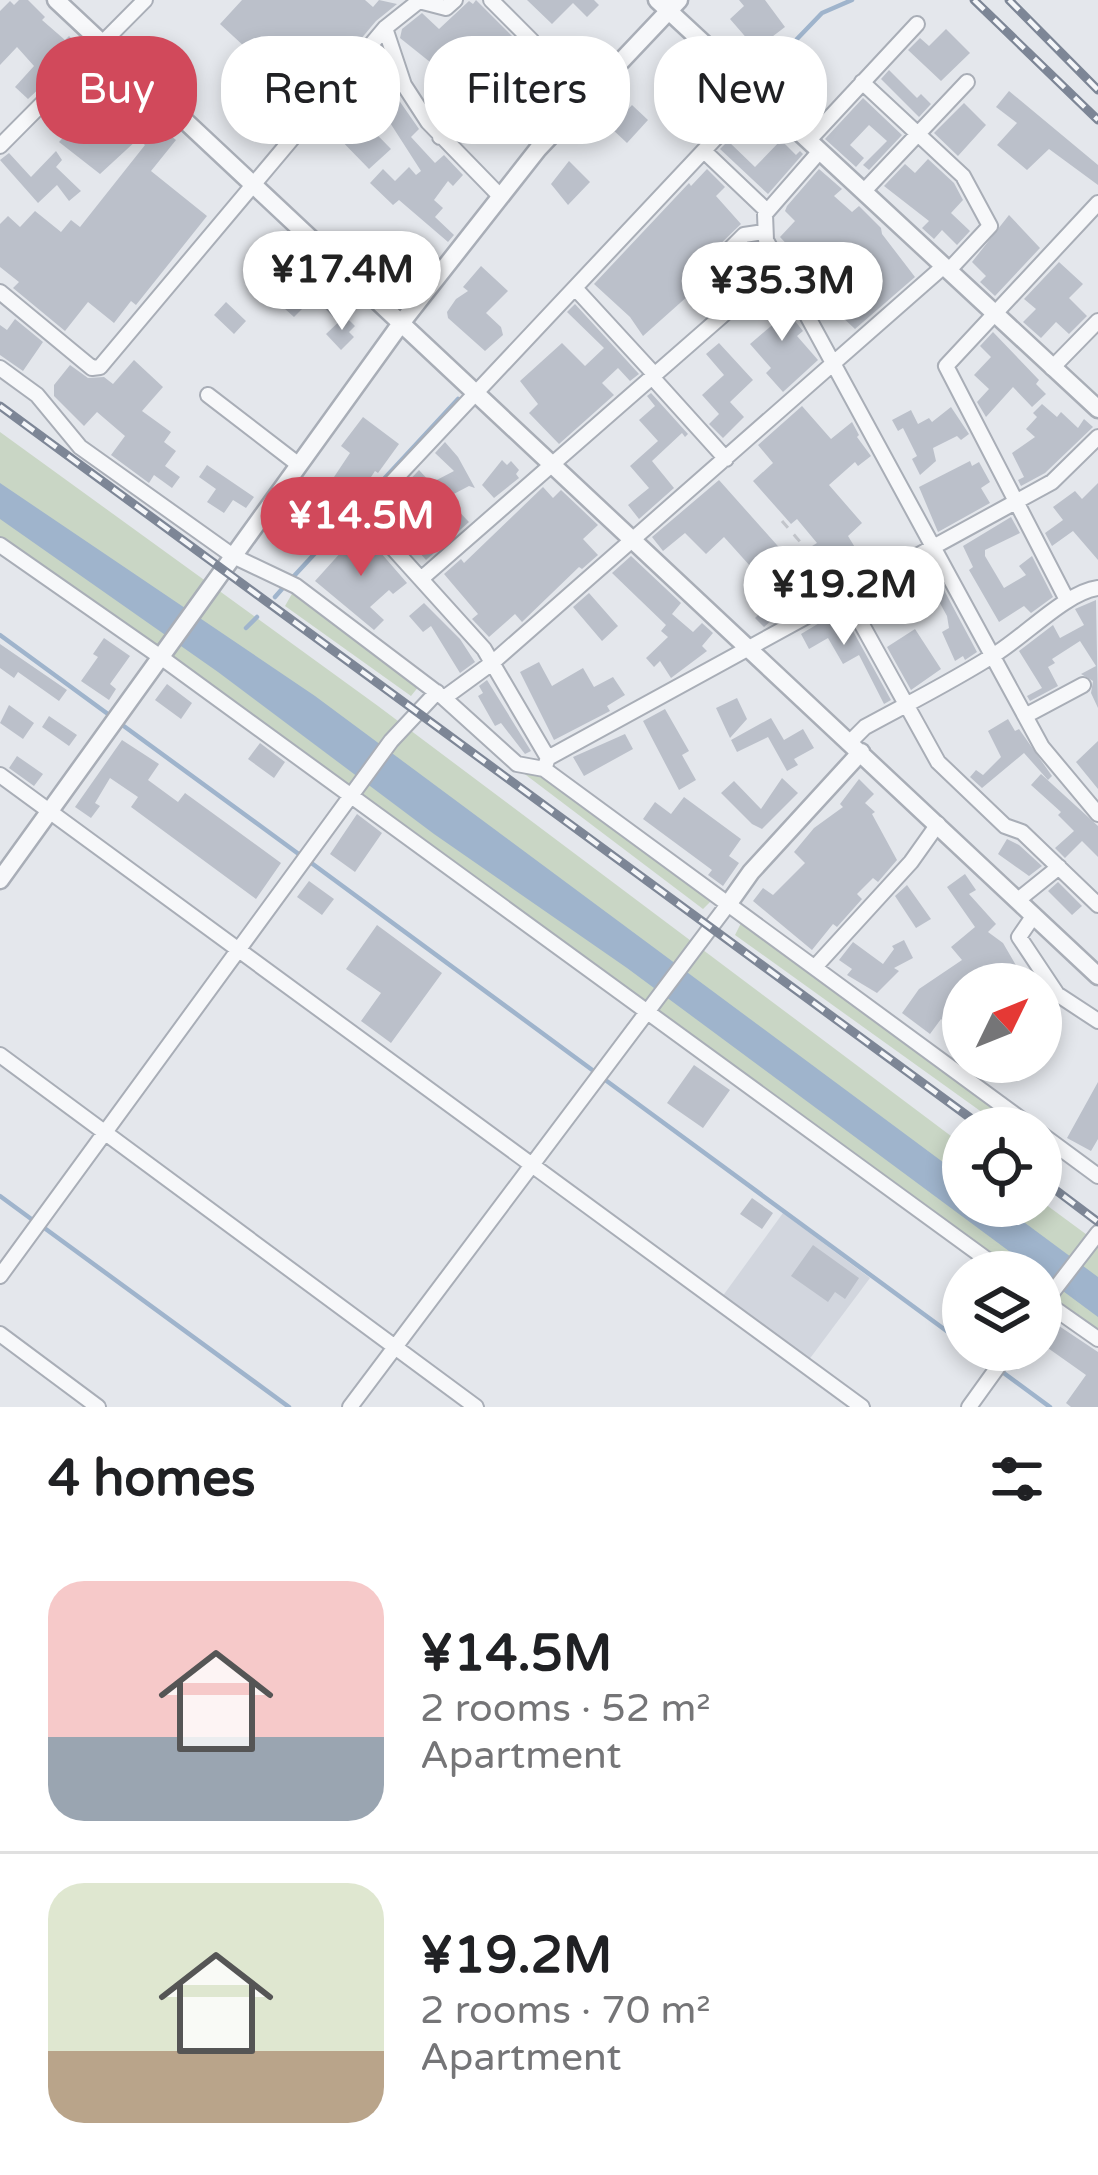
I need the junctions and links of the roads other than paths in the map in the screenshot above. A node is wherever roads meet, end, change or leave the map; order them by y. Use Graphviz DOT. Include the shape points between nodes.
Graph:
graph roads {
  1 [pos="56,0"];
  2 [pos="145,0"];
  3 [pos="455,0"];
  4 [pos="491,0"];
  5 [pos="668,4"];
  6 [pos="917,24"];
  7 [pos="386,28"];
  8 [pos="95,36"];
  9 [pos="108,36"];
  10 [pos="527,36"];
  11 [pos="700,36"];
  12 [pos="862,82"];
  13 [pos="968,82"];
  14 [pos="36,109"];
  15 [pos="424,114"];
  16 [pos="197,133"];
  17 [pos="917,134"];
  18 [pos="447,144"];
  19 [pos="711,144"];
  20 [pos="815,145"];
  21 [pos="0,146"];
  22 [pos="704,151"];
  23 [pos="251,184"];
  24 [pos="863,191"];
  25 [pos="500,196"];
  26 [pos="1098,202"];
  27 [pos="767,211"];
  28 [pos="764,232"];
  29 [pos="779,266"];
  30 [pos="946,268"];
  31 [pos="694,285"];
  32 [pos="575,287"];
  33 [pos="0,292"];
  34 [pos="995,314"];
  35 [pos="1098,321"];
  36 [pos="402,322"];
  37 [pos="834,364"];
  38 [pos="0,368"];
  39 [pos="1052,368"];
  40 [pos="654,376"];
  41 [pos="476,392"];
  42 [pos="208,394"];
  43 [pos="1098,409"];
  44 [pos="1098,437"];
  45 [pos="726,459"];
  46 [pos="554,463"];
  47 [pos="299,465"];
  48 [pos="1016,502"];
  49 [pos="635,539"];
  50 [pos="0,545"];
  51 [pos="934,546"];
  52 [pos="233,556"];
  53 [pos="421,579"];
  54 [pos="1098,588"];
  55 [pos="845,594"];
  56 [pos="1067,600"];
  57 [pos="748,646"];
  58 [pos="165,654"];
  59 [pos="994,655"];
  60 [pos="492,663"];
  61 [pos="1083,685"];
  62 [pos="441,695"];
  63 [pos="907,704"];
  64 [pos="1024,716"];
  65 [pos="856,746"];
  66 [pos="546,764"];
  67 [pos="0,775"];
  68 [pos="354,792"];
  69 [pos="50,812"];
  70 [pos="1098,814"];
  71 [pos="938,824"];
  72 [pos="1059,867"];
  73 [pos="0,880"];
  74 [pos="1018,900"];
  75 [pos="729,903"];
  76 [pos="1098,903"];
  77 [pos="1034,915"];
  78 [pos="239,951"];
  79 [pos="815,967"];
  80 [pos="1098,976"];
  81 [pos="650,1008"];
  82 [pos="1098,1021"];
  83 [pos="0,1055"];
  84 [pos="1005,1107"];
  85 [pos="104,1133"];
  86 [pos="1062,1149"];
  87 [pos="530,1163"];
  88 [pos="1098,1176"];
  89 [pos="1098,1233"];
  90 [pos="976,1251"];
  91 [pos="0,1276"];
  92 [pos="1062,1278"];
  93 [pos="1062,1314"];
  94 [pos="0,1334"];
  95 [pos="1098,1340"];
  96 [pos="394,1347"];
  97 [pos="995,1371"];
  98 [pos="98,1407"];
  99 [pos="350,1407"];
  100 [pos="476,1407"];
  101 [pos="862,1407"];
  102 [pos="969,1407"];
  1 -- 8 [label="street"];
  2 -- 9 [label="street"];
  3 -- 7 [label="street" via="446,8 419,1"];
  4 -- 10 [label="street"];
  5 -- 11 [label="street"];
  5 -- 25 [label="street"];
  6 -- 12 [label="street"];
  7 -- 15 [label="street" via="404,85"];
  7 -- 23 [label="street"];
  12 -- 17 [label="street"];
  12 -- 20 [label="street"];
  13 -- 17 [label="street"];
  14 -- 21 [label="street"];
  16 -- 23 [label="street"];
  17 -- 24 [label="street"];
  17 -- 30 [label="street" via="963,176 990,226"];
  18 -- 25 [label="street"];
  19 -- 22 [label="street"];
  20 -- 24 [label="street"];
  20 -- 27 [label="street"];
  22 -- 27 [label="street"];
  22 -- 32 [label="street"];
  23 -- 33 [label="street" via="100,367"];
  23 -- 36 [label="street"];
  24 -- 30 [label="street"];
  25 -- 36 [label="street"];
  26 -- 34 [label="street"];
  27 -- 28 [label="street"];
  28 -- 29 [label="street"];
  28 -- 31 [label="street" via="744,236"];
  29 -- 37 [label="street"];
  29 -- 40 [label="street"];
  30 -- 34 [label="street"];
  30 -- 37 [label="street"];
  32 -- 40 [label="street"];
  32 -- 41 [label="street"];
  34 -- 39 [label="street"];
  34 -- 48 [label="street" via="946,366"];
  35 -- 39 [label="street"];
  36 -- 41 [label="street"];
  36 -- 47 [label="street"];
  37 -- 45 [label="street"];
  37 -- 51 [label="street"];
  38 -- 52 [label="street" via="37,395 80,447"];
  39 -- 43 [label="street"];
  40 -- 45 [label="street"];
  40 -- 46 [label="street"];
  41 -- 46 [label="street"];
  41 -- 53 [label="street" via="362,514"];
  42 -- 47 [label="street"];
  44 -- 48 [label="street" via="1052,482"];
  45 -- 49 [label="street"];
  46 -- 49 [label="street"];
  46 -- 53 [label="street"];
  47 -- 52 [label="street"];
  48 -- 51 [label="street"];
  48 -- 56 [label="street"];
  49 -- 57 [label="street"];
  49 -- 60 [label="street"];
  50 -- 58 [label="street"];
  51 -- 55 [label="street"];
  51 -- 59 [label="street"];
  52 -- 58 [label="street"];
  52 -- 62 [label="street" via="296,586"];
  53 -- 60 [label="street"];
  54 -- 56 [label="street"];
  55 -- 57 [label="street"];
  55 -- 63 [label="street"];
  56 -- 59 [label="street"];
  57 -- 65 [label="street"];
  57 -- 66 [label="street"];
  58 -- 68 [label="street"];
  58 -- 69 [label="street"];
  59 -- 63 [label="street"];
  59 -- 64 [label="street"];
  60 -- 62 [label="street"];
  60 -- 66 [label="street"];
  61 -- 64 [label="street"];
  62 -- 66 [label="street" via="517,764"];
  62 -- 68 [label="street" via="391,741"];
  63 -- 65 [label="street" via="865,727"];
  63 -- 72 [label="street" via="938,762"];
  64 -- 70 [label="street"];
  65 -- 71 [label="street"];
  65 -- 75 [label="street"];
  66 -- 75 [label="street"];
  67 -- 69 [label="street"];
  68 -- 78 [label="street"];
  68 -- 81 [label="street"];
  69 -- 73 [label="street"];
  69 -- 78 [label="street"];
  71 -- 74 [label="street"];
  71 -- 79 [label="street"];
  72 -- 74 [label="street"];
  72 -- 76 [label="street"];
  74 -- 77 [label="street"];
  75 -- 79 [label="street"];
  75 -- 81 [label="street"];
  77 -- 80 [label="street"];
  77 -- 82 [label="street" via="1019,937 1057,994"];
  78 -- 85 [label="street"];
  78 -- 87 [label="street"];
  79 -- 84 [label="street"];
  81 -- 87 [label="street"];
  81 -- 90 [label="street"];
  83 -- 85 [label="street"];
  85 -- 91 [label="street"];
  85 -- 96 [label="street"];
  86 -- 88 [label="street"];
  87 -- 96 [label="street"];
  87 -- 101 [label="street"];
  89 -- 92 [label="street"];
  93 -- 95 [label="street"];
  94 -- 98 [label="street"];
  96 -- 99 [label="street"];
  96 -- 100 [label="street"];
  97 -- 102 [label="street"];
}
